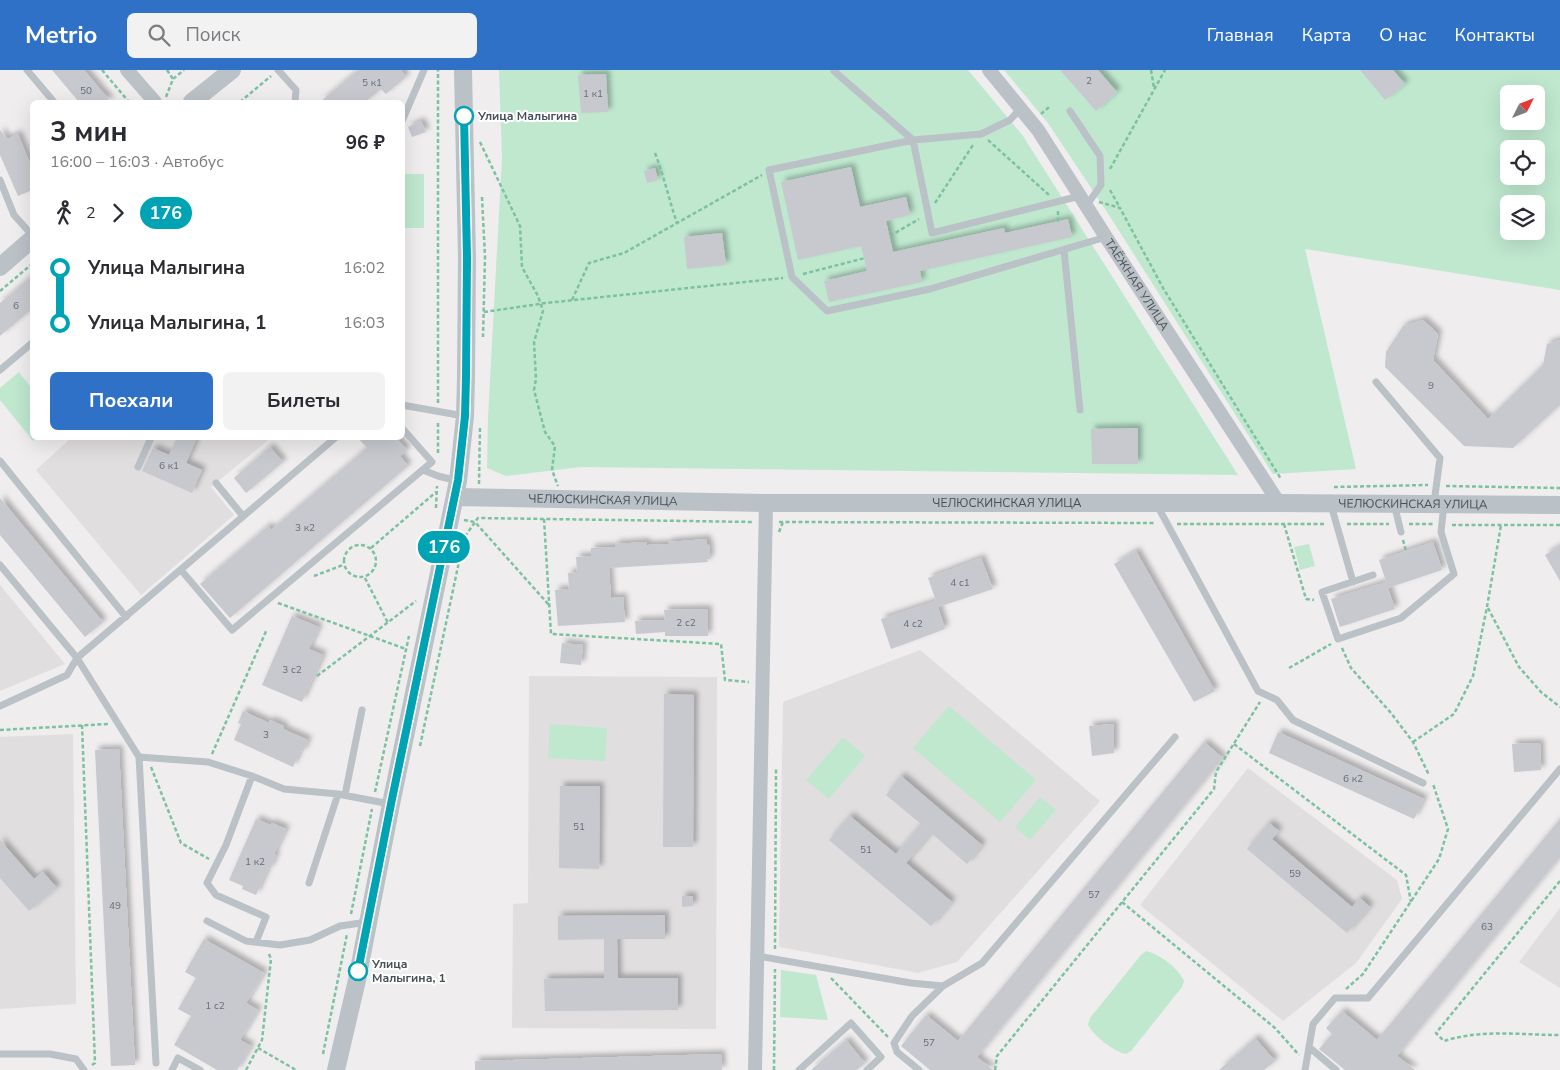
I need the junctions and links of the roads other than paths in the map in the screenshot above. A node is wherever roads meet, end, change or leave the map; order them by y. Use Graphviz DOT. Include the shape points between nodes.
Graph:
graph roads {
  1 [pos="27,70"];
  2 [pos="127,70"];
  3 [pos="232,70"];
  4 [pos="278,70"];
  5 [pos="424,70"];
  6 [pos="463,70"];
  7 [pos="989,70"];
  8 [pos="834,71"];
  9 [pos="52,100"];
  10 [pos="153,100"];
  11 [pos="194,100"];
  12 [pos="295,100"];
  13 [pos="1021,108"];
  14 [pos="1070,111"];
  15 [pos="405,114"];
  16 [pos="913,140"];
  17 [pos="0,180"];
  18 [pos="1086,200"];
  19 [pos="30,233"];
  20 [pos="1106,237"];
  21 [pos="30,241"];
  22 [pos="1064,250"];
  23 [pos="0,267"];
  24 [pos="30,345"];
  25 [pos="0,370"];
  26 [pos="1376,382"];
  27 [pos="405,406"];
  28 [pos="1080,410"];
  29 [pos="465,416"];
  30 [pos="405,431"];
  31 [pos="149,440"];
  32 [pos="333,440"];
  33 [pos="0,461"];
  34 [pos="138,467"];
  35 [pos="423,470"];
  36 [pos="216,483"];
  37 [pos="456,489"];
  38 [pos="1328,495"];
  39 [pos="1156,503"];
  40 [pos="1279,503"];
  41 [pos="766,504"];
  42 [pos="1394,504"];
  43 [pos="1439,504"];
  44 [pos="1560,505"];
  45 [pos="243,516"];
  46 [pos="1400,528"];
  47 [pos="0,565"];
  48 [pos="181,570"];
  49 [pos="1373,575"];
  50 [pos="1353,582"];
  51 [pos="126,617"];
  52 [pos="77,658"];
  53 [pos="0,706"];
  54 [pos="362,710"];
  55 [pos="1175,736"];
  56 [pos="139,757"];
  57 [pos="1560,769"];
  58 [pos="252,776"];
  59 [pos="1423,783"];
  60 [pos="342,794"];
  61 [pos="391,804"];
  62 [pos="309,883"];
  63 [pos="207,921"];
  64 [pos="368,922"];
  65 [pos="256,942"];
  66 [pos="758,956"];
  67 [pos="943,986"];
  68 [pos="1309,1047"];
  69 [pos="0,1054"];
  70 [pos="156,1063"];
  71 [pos="1306,1067"];
  72 [pos="87,1068"];
  73 [pos="172,1070"];
  74 [pos="200,1070"];
  75 [pos="336,1070"];
  76 [pos="755,1070"];
  77 [pos="799,1070"];
  78 [pos="867,1070"];
  79 [pos="919,1070"];
  80 [pos="1336,1070"];
  1 -- 9 [label="lane"];
  2 -- 10 [label="street"];
  3 -- 11 [label="street"];
  4 -- 12 [label="lane" via="296,90"];
  5 -- 15 [label="lane"];
  6 -- 29 [label="street" via="467,257"];
  7 -- 13 [label="street, ТАЁЖНАЯ УЛИЦА"];
  8 -- 16 [label="lane"];
  13 -- 16 [label="lane" via="1010,120 981,134"];
  13 -- 18 [label="street, ТАЁЖНАЯ УЛИЦА"];
  14 -- 18 [label="lane" via="1100,156 1103,182"];
  16 -- 18 [label="lane" via="932,233 1058,202"];
  16 -- 22 [label="lane" via="769,170 792,277 827,311 930,289"];
  17 -- 19 [label="lane" via="14,215"];
  18 -- 20 [label="street, ТАЁЖНАЯ УЛИЦА"];
  20 -- 22 [label="lane"];
  20 -- 40 [label="street, ТАЁЖНАЯ УЛИЦА"];
  21 -- 23 [label="street"];
  22 -- 28 [label="lane"];
  24 -- 25 [label="lane"];
  26 -- 43 [label="lane" via="1440,458 1436,485"];
  27 -- 29 [label="lane"];
  29 -- 37 [label="street"];
  30 -- 35 [label="lane" via="432,462"];
  31 -- 34 [label="lane"];
  32 -- 45 [label="lane"];
  33 -- 51 [label="lane"];
  35 -- 37 [label="lane"];
  35 -- 48 [label="lane" via="232,630"];
  36 -- 45 [label="lane"];
  37 -- 41 [label="street, ЧЕЛЮСКИНСКАЯ УЛИЦА"];
  37 -- 61 [label="street"];
  38 -- 40 [label="street, ЧЕЛЮСКИНСКАЯ УЛИЦА"];
  38 -- 42 [label="street, ЧЕЛЮСКИНСКАЯ УЛИЦА"];
  38 -- 50 [label="lane"];
  39 -- 40 [label="street, ЧЕЛЮСКИНСКАЯ УЛИЦА"];
  39 -- 41 [label="street, ЧЕЛЮСКИНСКАЯ УЛИЦА"];
  39 -- 59 [label="lane" via="1258,692 1277,700 1293,720"];
  41 -- 66 [label="street"];
  42 -- 43 [label="street, ЧЕЛЮСКИНСКАЯ УЛИЦА"];
  42 -- 46 [label="lane"];
  43 -- 44 [label="street, ЧЕЛЮСКИНСКАЯ УЛИЦА"];
  43 -- 50 [label="lane" via="1441,532 1454,574 1401,618 1338,640 1322,592"];
  45 -- 48 [label="lane"];
  47 -- 52 [label="lane"];
  48 -- 51 [label="lane"];
  49 -- 50 [label="lane"];
  51 -- 52 [label="lane"];
  52 -- 53 [label="lane" via="67,675"];
  52 -- 56 [label="lane"];
  54 -- 60 [label="lane"];
  55 -- 67 [label="lane" via="982,964"];
  56 -- 58 [label="lane" via="208,762"];
  56 -- 70 [label="lane"];
  57 -- 68 [label="lane" via="1368,998 1335,998 1313,1024"];
  58 -- 60 [label="lane" via="284,789"];
  58 -- 65 [label="lane" via="226,846 207,883 216,895 266,917"];
  60 -- 61 [label="lane"];
  60 -- 62 [label="lane"];
  61 -- 64 [label="street"];
  63 -- 65 [label="lane" via="246,941"];
  64 -- 65 [label="lane" via="340,926 310,940 280,945"];
  64 -- 75 [label="street"];
  66 -- 67 [label="lane"];
  66 -- 76 [label="street"];
  67 -- 79 [label="lane" via="912,1016 894,1044 897,1052"];
  68 -- 71 [label="lane"];
  68 -- 80 [label="lane"];
  69 -- 72 [label="lane" via="50,1054 76,1059"];
  73 -- 74 [label="lane" via="178,1058"];
  77 -- 78 [label="lane" via="851,1023 881,1057"];
}
